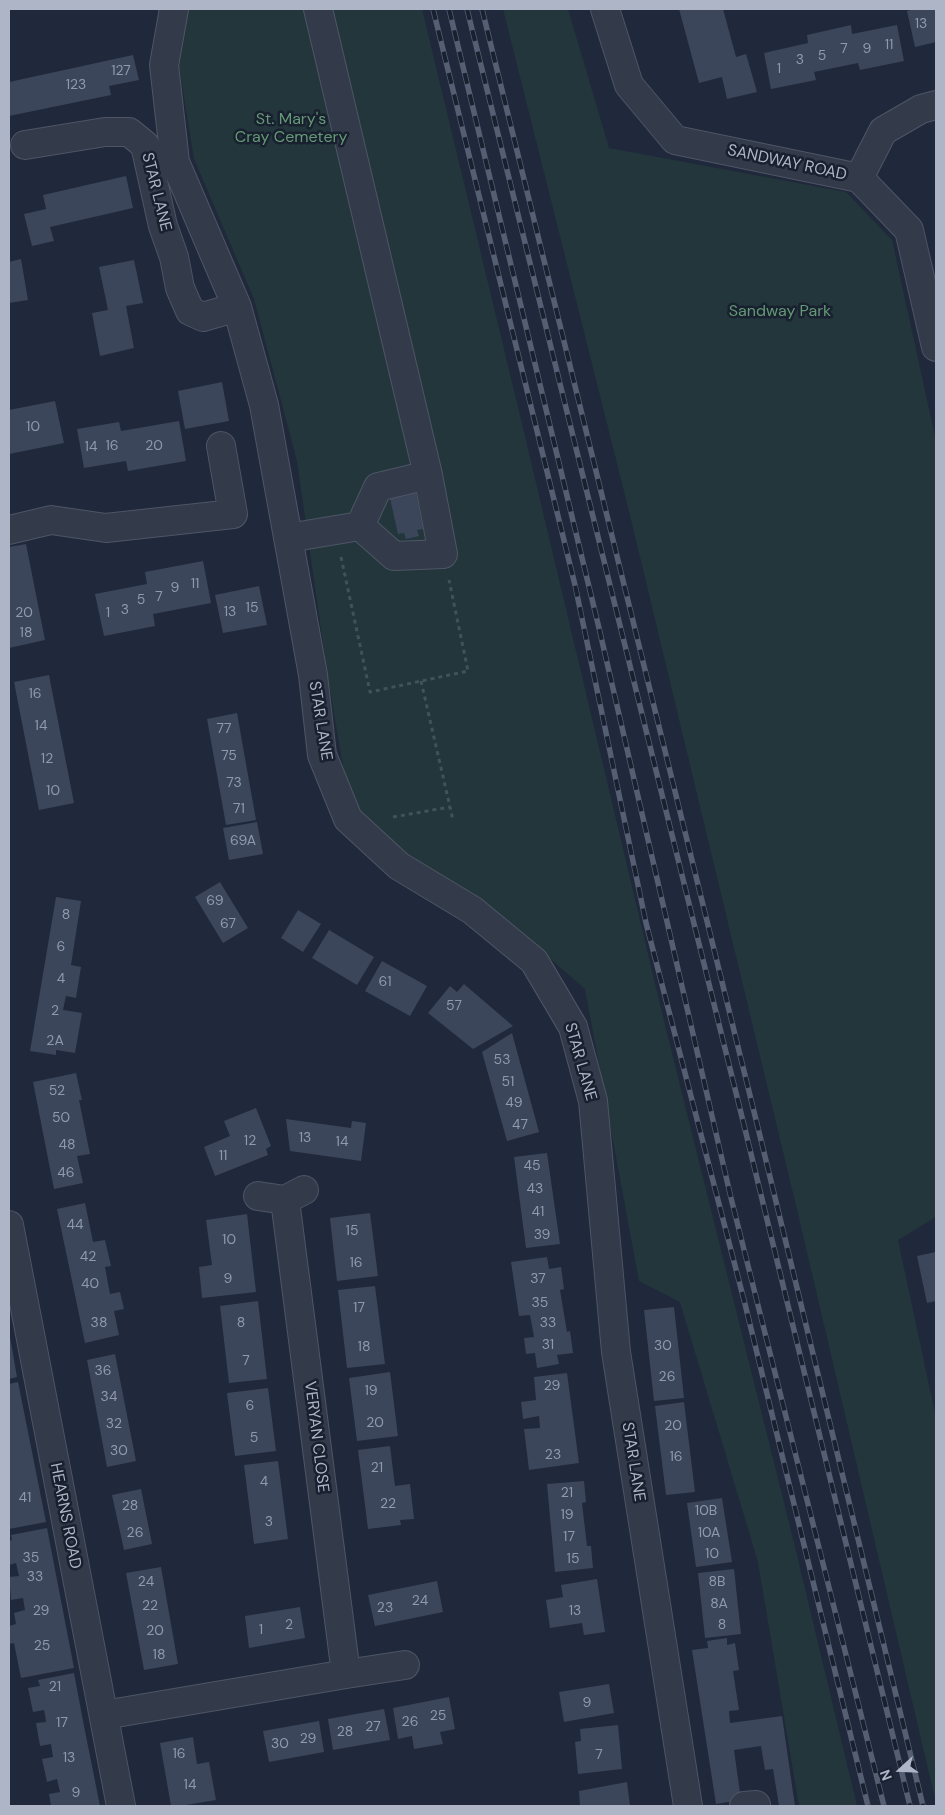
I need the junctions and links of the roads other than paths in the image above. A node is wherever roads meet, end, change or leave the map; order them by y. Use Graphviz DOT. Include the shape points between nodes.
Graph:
graph roads {
  1 [pos="174,9"];
  2 [pos="318,9"];
  3 [pos="605,9"];
  4 [pos="936,105"];
  5 [pos="25,145"];
  6 [pos="859,178"];
  7 [pos="237,307"];
  8 [pos="936,348"];
  9 [pos="222,446"];
  10 [pos="428,475"];
  11 [pos="348,528"];
  12 [pos="9,530"];
  13 [pos="288,538"];
  14 [pos="258,1196"];
  15 [pos="9,1225"];
  16 [pos="405,1665"];
  17 [pos="346,1674"];
  18 [pos="104,1715"];
  19 [pos="121,1806"];
  20 [pos="688,1806"];
  1 -- 7 [label="street, STAR LANE" via="164,65 175,162"];
  2 -- 10 [label="street"];
  3 -- 6 [label="street, SANDWAY ROAD" via="629,85 675,140"];
  4 -- 6 [label="street" via="920,109 883,131"];
  5 -- 7 [label="street, STAR LANE" via="105,132 128,132 145,145 163,226 180,288 190,311 203,317"];
  6 -- 8 [label="street, SANDWAY ROAD" via="909,230"];
  7 -- 13 [label="street, STAR LANE" via="264,404"];
  9 -- 12 [label="street" via="233,514 106,528 51,520"];
  10 -- 11 [label="street" via="378,487"];
  10 -- 11 [label="street" via="443,554 394,556"];
  11 -- 13 [label="street"];
  13 -- 20 [label="street, STAR LANE" via="313,675 322,755 348,819 399,866 472,910 534,961 573,1027 593,1101 616,1352"];
  14 -- 17 [label="street, VERYAN CLOSE" via="295,1195"];
  15 -- 18 [label="street, HEARNS ROAD"];
  16 -- 17 [label="street"];
  17 -- 18 [label="street"];
  18 -- 19 [label="street, HEARNS ROAD"];
}
